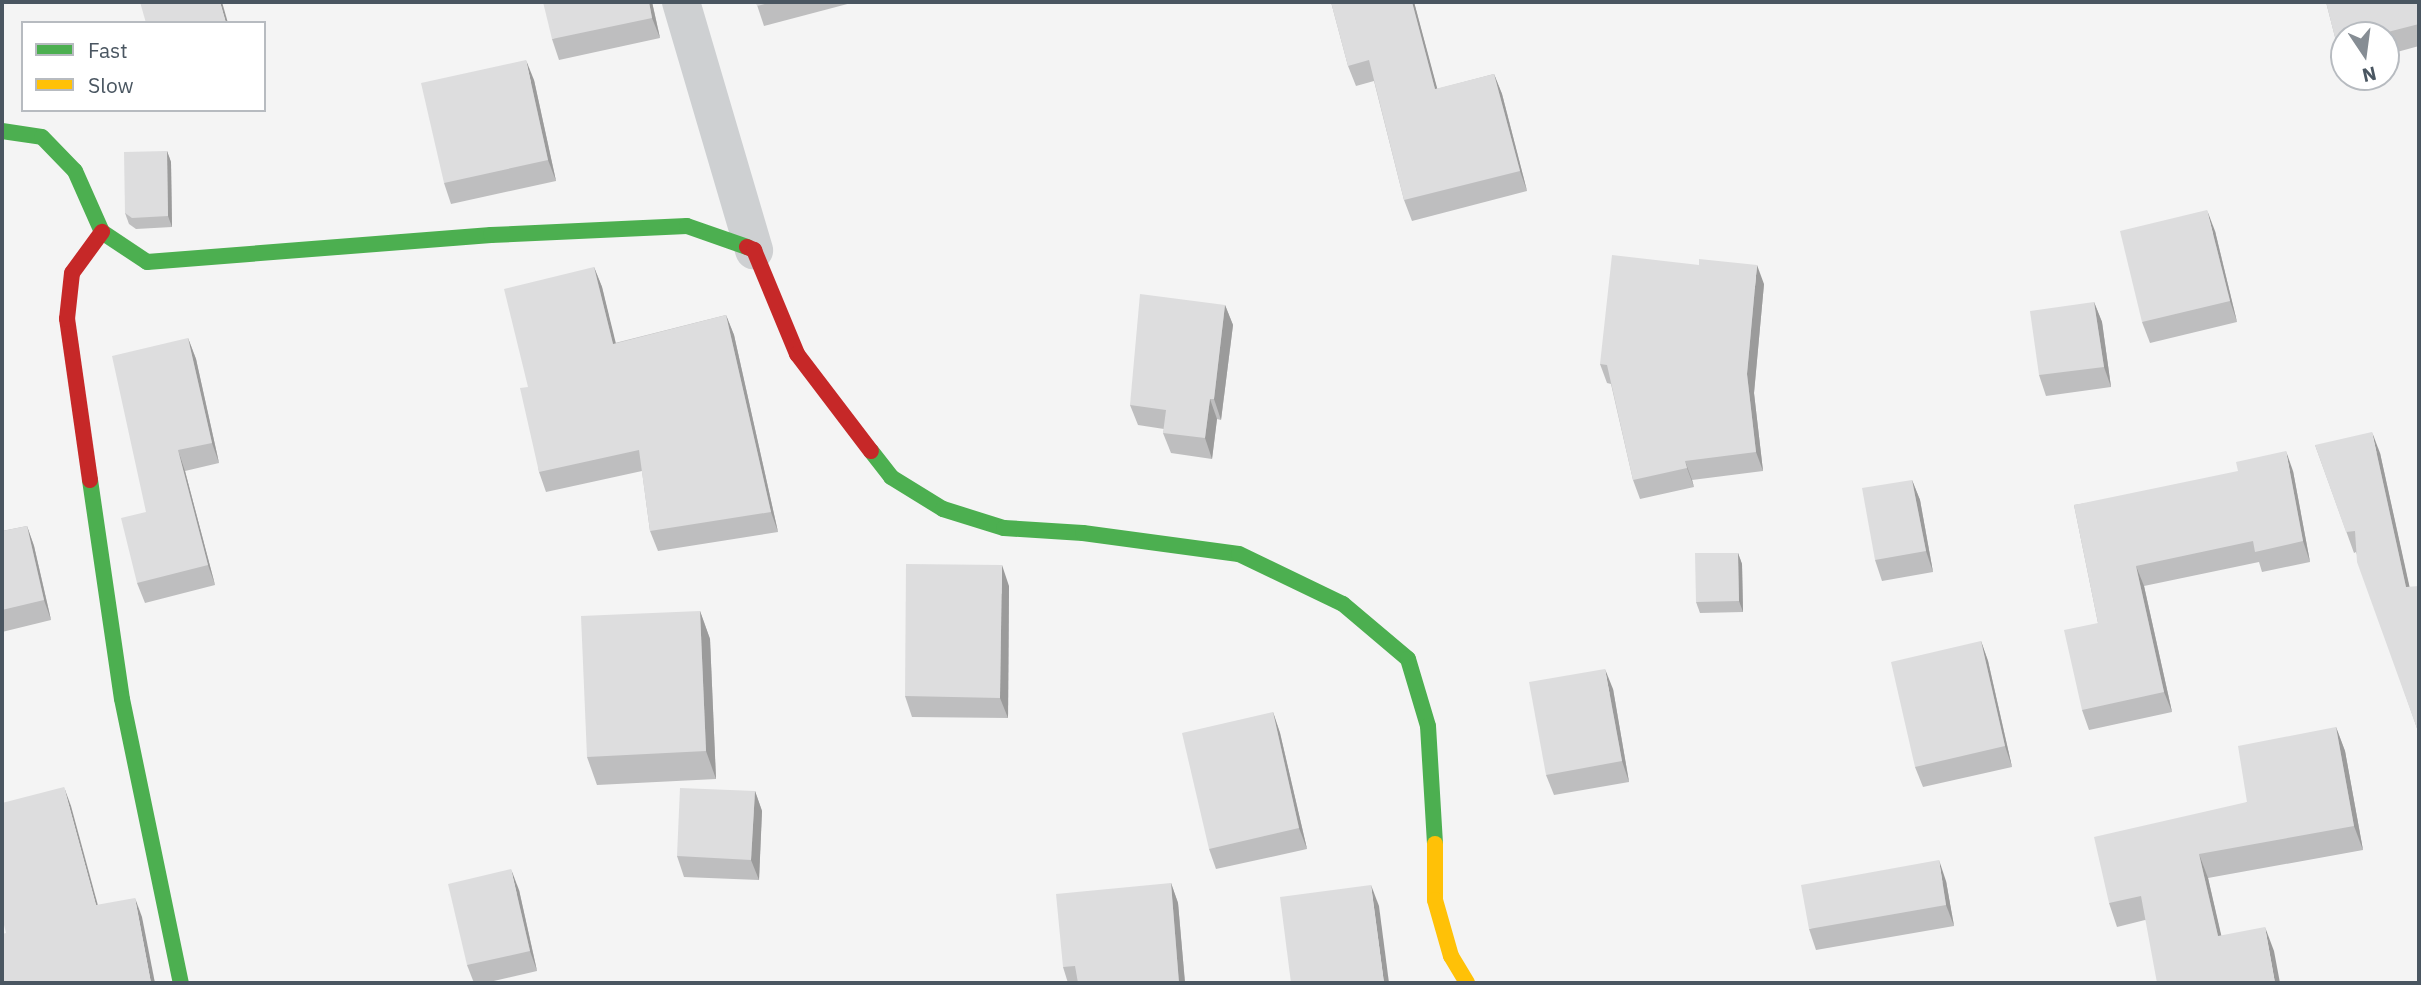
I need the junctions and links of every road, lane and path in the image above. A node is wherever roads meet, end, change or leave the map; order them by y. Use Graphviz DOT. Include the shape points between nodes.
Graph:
graph roads {
  1 [pos="681,2"];
  2 [pos="2,131"];
  3 [pos="102,232"];
  4 [pos="754,250"];
  5 [pos="181,983"];
  6 [pos="1467,983"];
  1 -- 4 [label="street"];
  2 -- 3 [label="street" via="42,137 75,171"];
  3 -- 4 [label="street" via="147,262 491,235 687,226"];
  3 -- 5 [label="street" via="72,273 67,320 122,699"];
  4 -- 6 [label="street" via="797,354 891,477 943,509 1004,528 1083,533 1239,554 1343,604 1408,659 1430,738 1435,900 1451,956"];
}
